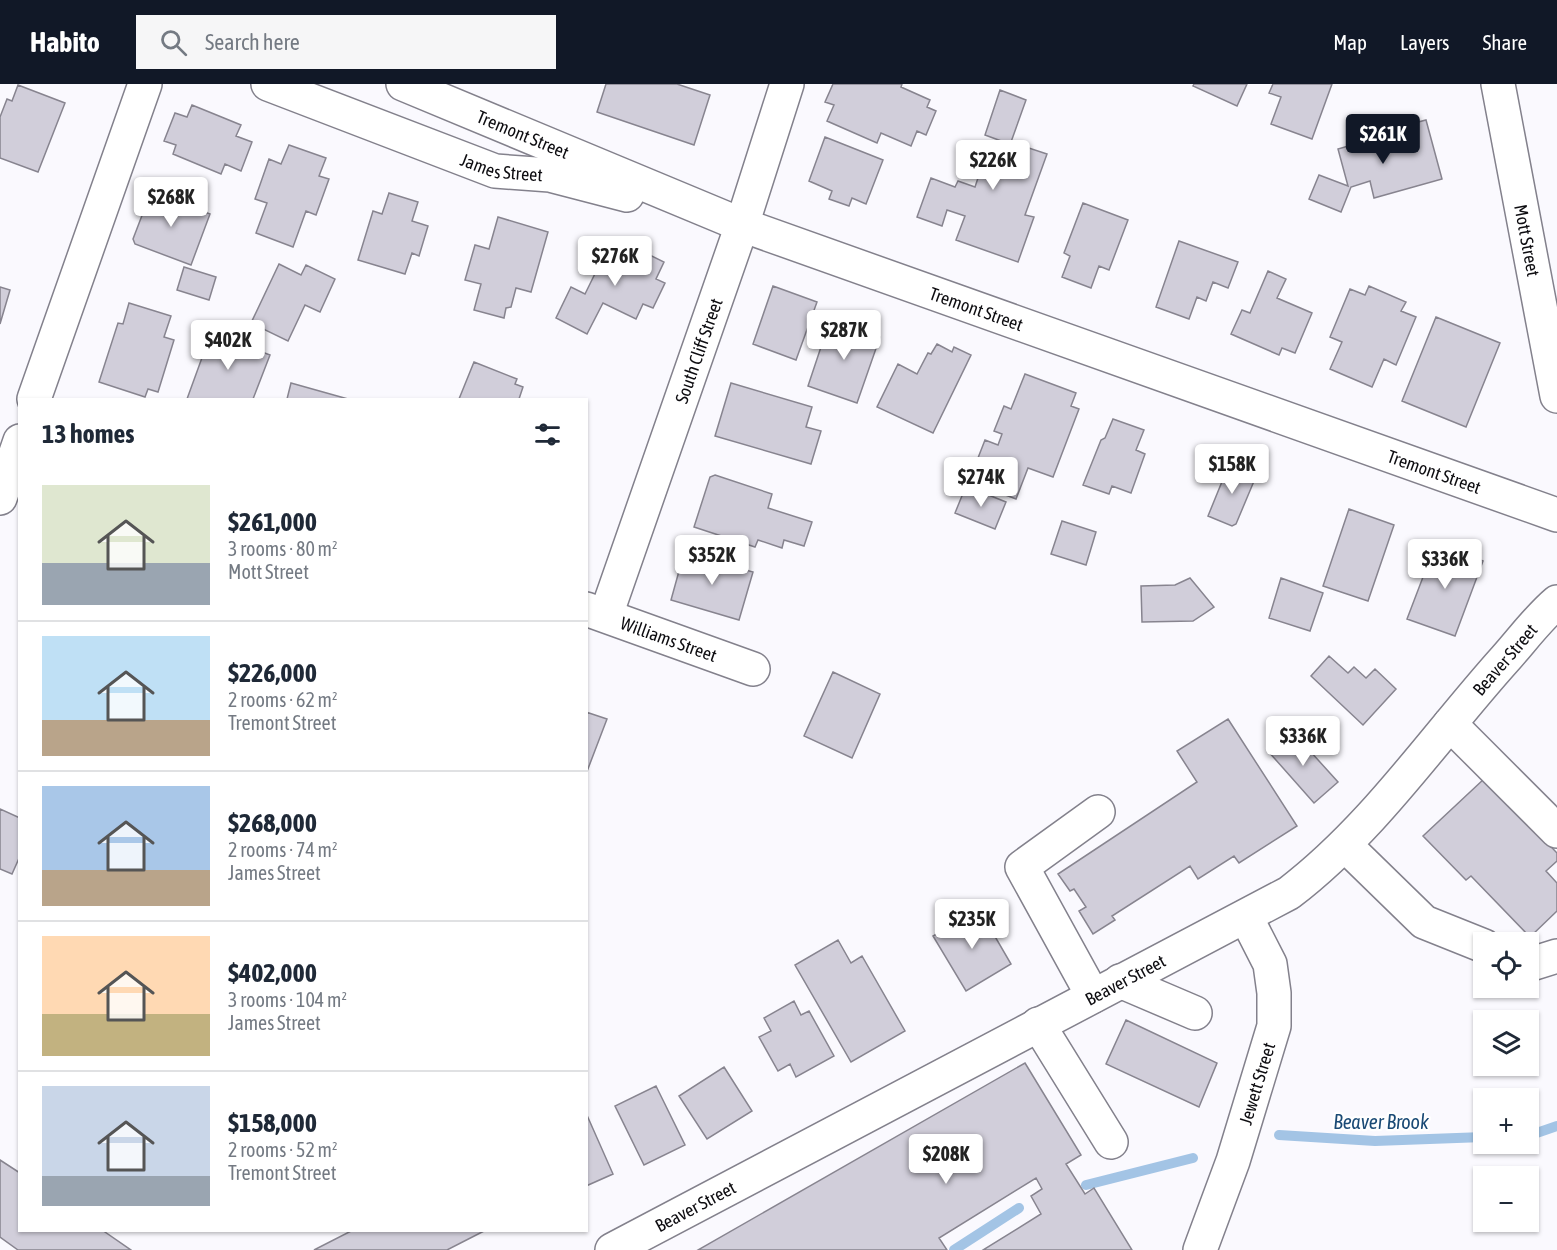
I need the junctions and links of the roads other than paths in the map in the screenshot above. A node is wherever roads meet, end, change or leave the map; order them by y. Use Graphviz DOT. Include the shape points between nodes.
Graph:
graph roads {
  1 [pos="145,84"];
  2 [pos="268,84"];
  3 [pos="403,84"];
  4 [pos="787,84"];
  5 [pos="1498,84"];
  6 [pos="742,225"];
  7 [pos="1557,396"];
  8 [pos="34,398"];
  9 [pos="0,422"];
  10 [pos="18,428"];
  11 [pos="18,447"];
  12 [pos="0,498"];
  13 [pos="1557,515"];
  14 [pos="1557,602"];
  15 [pos="596,612"];
  16 [pos="753,669"];
  17 [pos="1450,724"];
  18 [pos="1098,812"];
  19 [pos="1557,831"];
  20 [pos="1344,844"];
  21 [pos="1246,916"];
  22 [pos="1473,942"];
  23 [pos="1557,956"];
  24 [pos="1539,962"];
  25 [pos="1106,988"];
  26 [pos="1195,1013"];
  27 [pos="1038,1024"];
  28 [pos="1110,1142"];
  29 [pos="612,1250"];
  30 [pos="1200,1250"];
  1 -- 8 [label="street"];
  2 -- 6 [label="street, James Street" via="495,171 550,175"];
  3 -- 6 [label="street, Tremont Street"];
  4 -- 6 [label="street, South Cliff Street"];
  5 -- 7 [label="street, Mott Street"];
  6 -- 13 [label="street, Tremont Street"];
  6 -- 15 [label="street, South Cliff Street"];
  9 -- 10 [label="street"];
  11 -- 12 [label="street"];
  14 -- 17 [label="street, Beaver Street"];
  15 -- 16 [label="street, Williams Street"];
  17 -- 19 [label="street"];
  17 -- 20 [label="street, Beaver Street"];
  18 -- 25 [label="street" via="1022,867"];
  20 -- 21 [label="street, Beaver Street" via="1289,893"];
  20 -- 22 [label="street" via="1424,922"];
  21 -- 25 [label="street, Beaver Street"];
  21 -- 30 [label="street, Jewett Street" via="1270,964 1274,1026 1233,1161"];
  23 -- 24 [label="street"];
  25 -- 26 [label="street"];
  25 -- 27 [label="street, Beaver Street"];
  27 -- 28 [label="street"];
  27 -- 29 [label="street, Beaver Street"];
}
